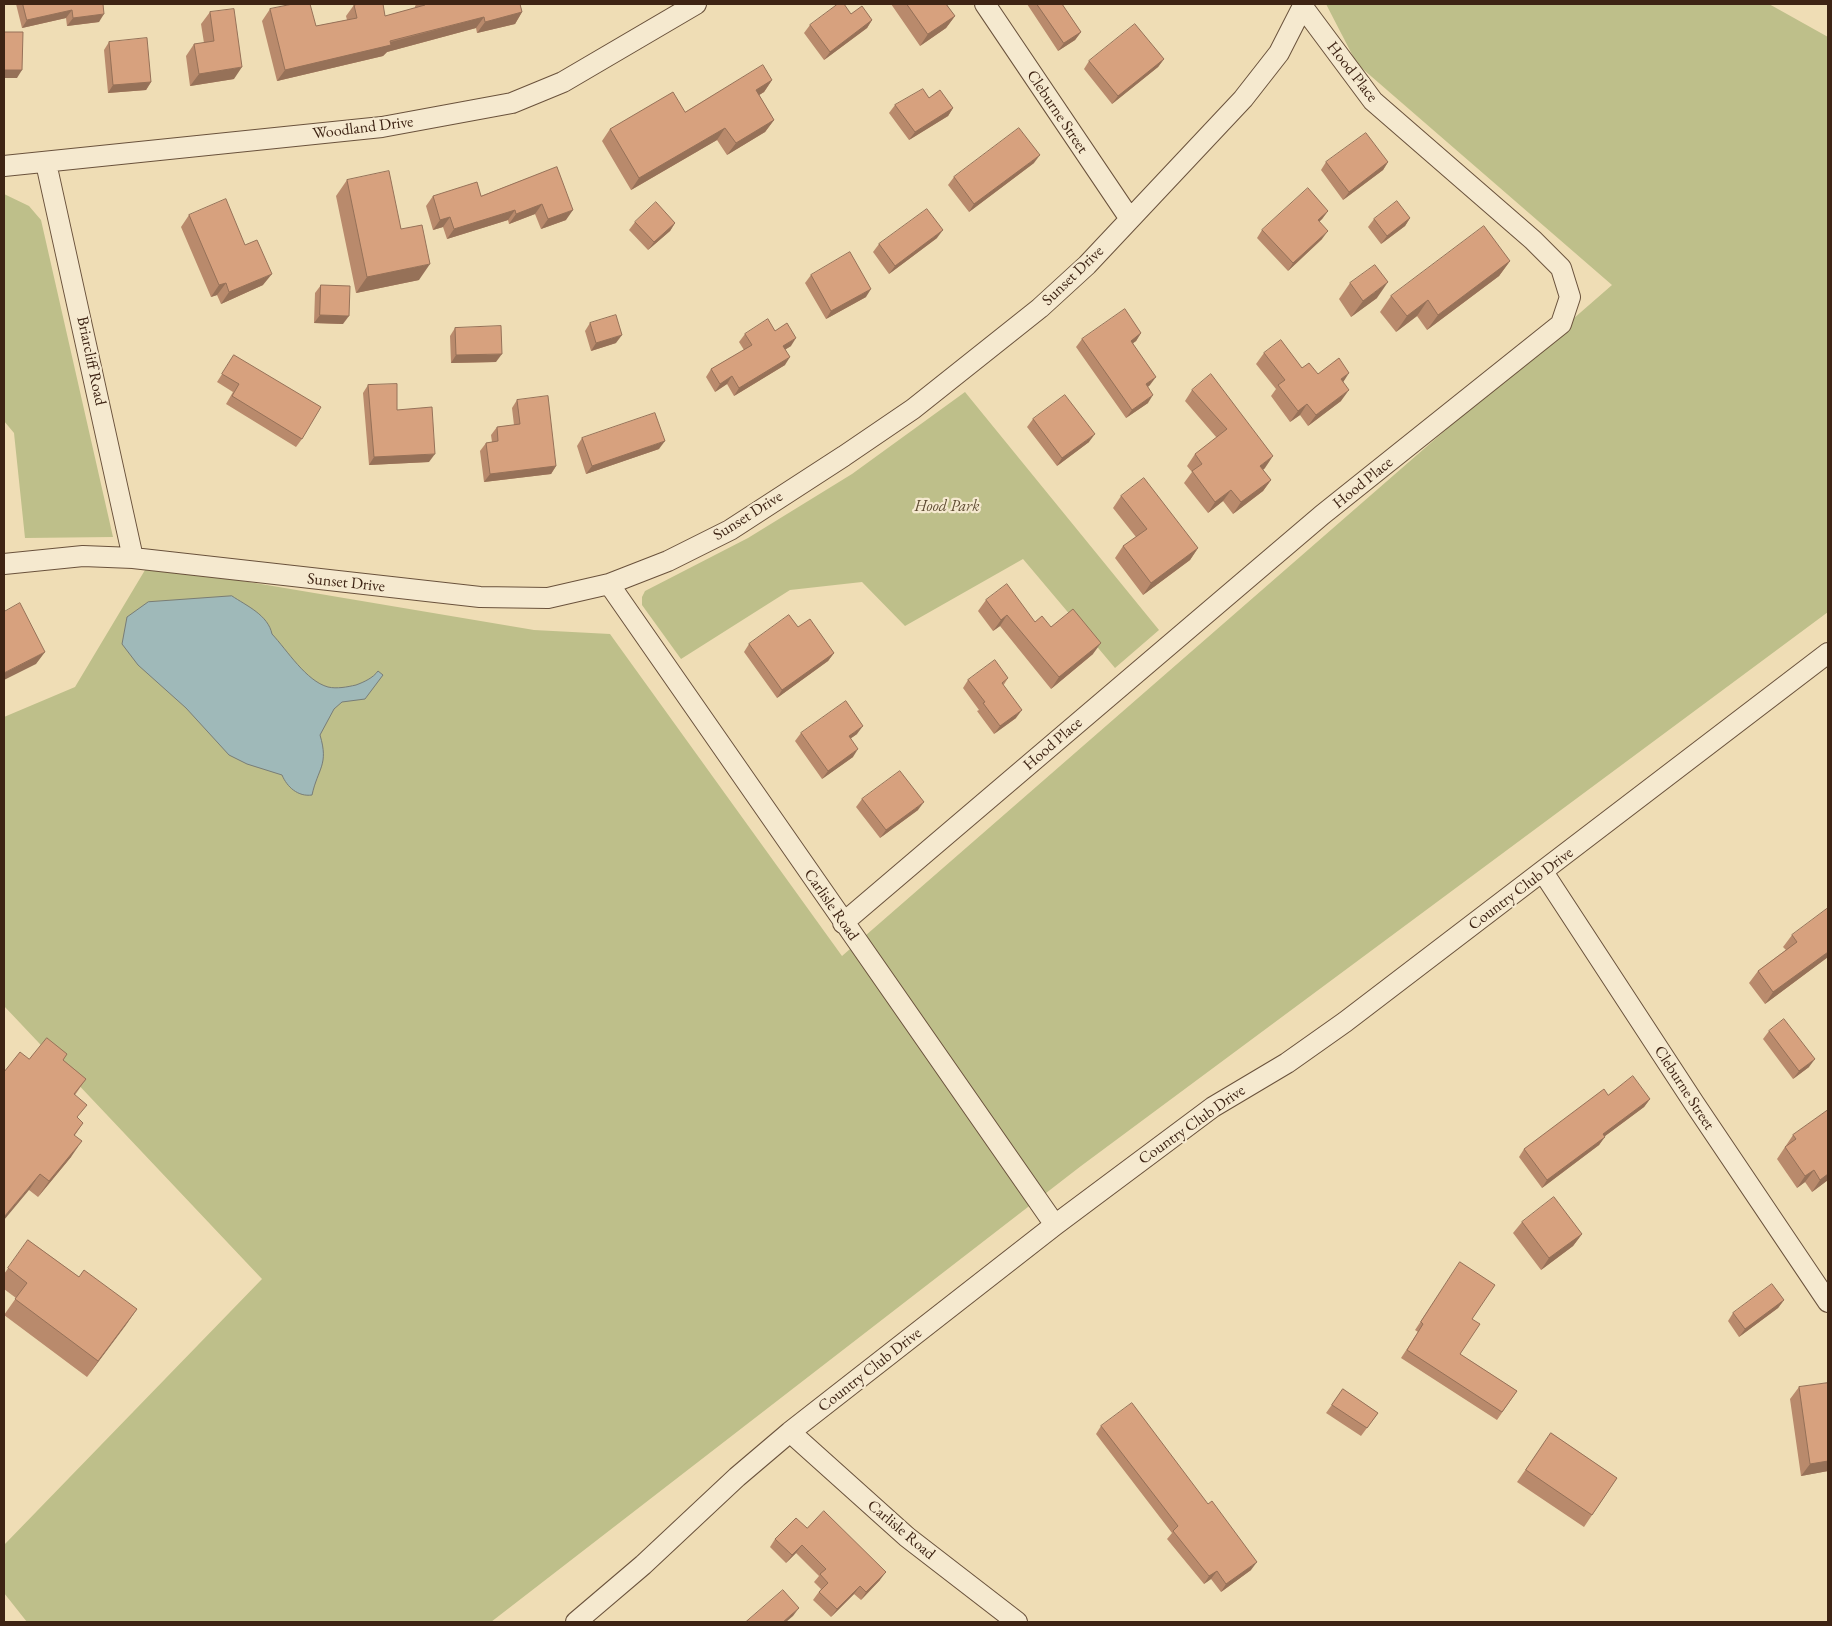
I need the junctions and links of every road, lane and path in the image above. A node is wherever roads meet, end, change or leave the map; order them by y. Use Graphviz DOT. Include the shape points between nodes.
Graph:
graph roads {
  1 [pos="696,4"];
  2 [pos="984,4"];
  3 [pos="1303,6"];
  4 [pos="46,163"];
  5 [pos="4,166"];
  6 [pos="1130,219"];
  7 [pos="133,558"];
  8 [pos="4,564"];
  9 [pos="608,584"];
  10 [pos="1828,653"];
  11 [pos="1544,872"];
  12 [pos="843,924"];
  13 [pos="1055,1225"];
  14 [pos="1827,1296"];
  15 [pos="790,1432"];
  16 [pos="576,1622"];
  17 [pos="1017,1622"];
  1 -- 4 [label="street, Woodland Drive" via="563,82 512,103 382,127"];
  2 -- 6 [label="street, Cleburne Street"];
  3 -- 6 [label="street, Sunset Drive" via="1279,53 1244,99"];
  3 -- 12 [label="street, Hood Place" via="1373,101 1561,268 1570,297 1560,324 1315,522"];
  4 -- 5 [label="street, Woodland Drive"];
  4 -- 7 [label="street, Briarcliff Road"];
  6 -- 9 [label="street, Sunset Drive" via="1087,266 1040,308 913,409 730,530 668,561"];
  7 -- 8 [label="street, Sunset Drive" via="83,556"];
  7 -- 9 [label="street, Sunset Drive" via="480,596 548,598"];
  9 -- 12 [label="street, Carlisle Road"];
  10 -- 11 [label="street, Country Club Drive"];
  11 -- 13 [label="street, Country Club Drive" via="1345,1022 1288,1063 1213,1107"];
  11 -- 14 [label="street, Cleburne Street" via="1694,1102"];
  12 -- 13 [label="street, Carlisle Road"];
  13 -- 15 [label="street, Country Club Drive"];
  15 -- 16 [label="street, Country Club Drive"];
  15 -- 17 [label="street, Carlisle Road" via="907,1537"];
}
